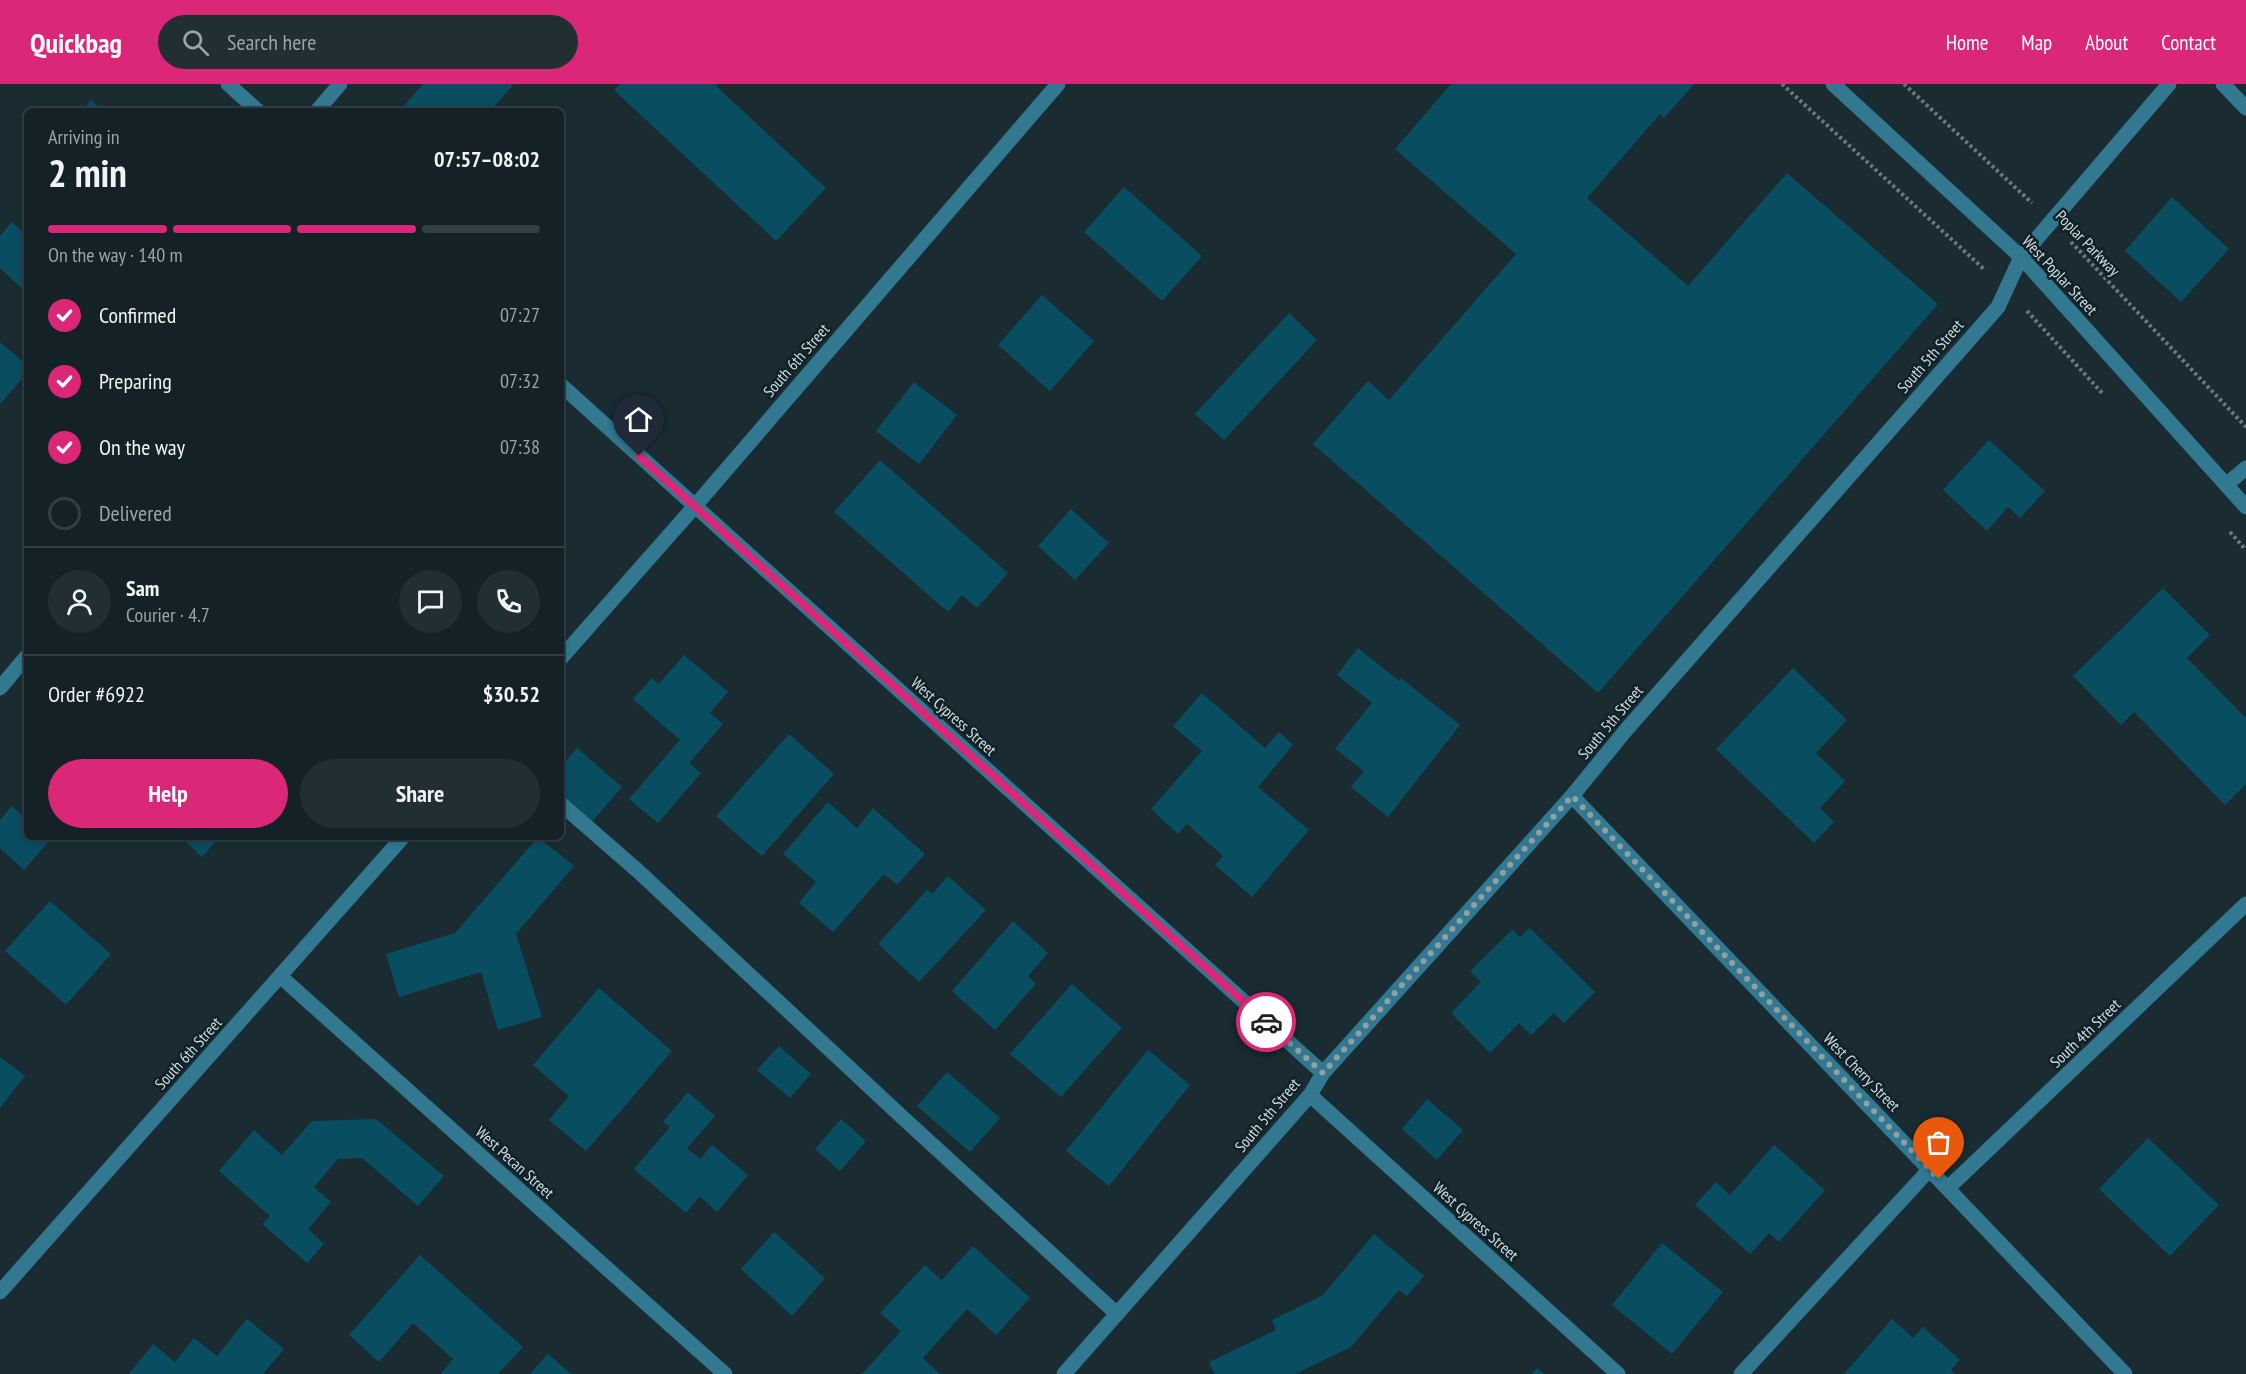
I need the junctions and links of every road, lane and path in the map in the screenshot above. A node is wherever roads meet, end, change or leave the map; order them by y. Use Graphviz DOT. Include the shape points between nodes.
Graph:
graph roads {
  1 [pos="228,84"];
  2 [pos="340,84"];
  3 [pos="1058,84"];
  4 [pos="1833,84"];
  5 [pos="1904,84"];
  6 [pos="2169,84"];
  7 [pos="2223,84"];
  8 [pos="255,108"];
  9 [pos="320,108"];
  10 [pos="2246,108"];
  11 [pos="2052,222"];
  12 [pos="2021,257"];
  13 [pos="564,388"];
  14 [pos="2246,427"];
  15 [pos="2246,468"];
  16 [pos="2226,485"];
  17 [pos="695,506"];
  18 [pos="2246,507"];
  19 [pos="564,655"];
  20 [pos="24,660"];
  21 [pos="0,688"];
  22 [pos="1572,796"];
  23 [pos="564,807"];
  24 [pos="400,840"];
  25 [pos="2246,904"];
  26 [pos="280,976"];
  27 [pos="1323,1073"];
  28 [pos="1311,1095"];
  29 [pos="1930,1169"];
  30 [pos="1948,1188"];
  31 [pos="0,1292"];
  32 [pos="1117,1314"];
  33 [pos="725,1374"];
  34 [pos="1064,1374"];
  35 [pos="1618,1374"];
  36 [pos="1741,1374"];
  37 [pos="2125,1374"];
  1 -- 8 [label="street"];
  2 -- 9 [label="street"];
  3 -- 17 [label="street, South 6th Street"];
  4 -- 12 [label="street, West Poplar Street"];
  5 -- 11 [label="path, Poplar Parkway"];
  6 -- 11 [label="street, South 5th Street"];
  7 -- 10 [label="street"];
  11 -- 12 [label="street, South 5th Street"];
  11 -- 14 [label="path, Poplar Parkway"];
  12 -- 16 [label="street, West Poplar Street"];
  12 -- 22 [label="street, South 5th Street" via="1998,307"];
  13 -- 17 [label="street, West Cypress Street"];
  15 -- 16 [label="street"];
  16 -- 18 [label="street, West Poplar Street"];
  17 -- 19 [label="street, South 6th Street"];
  17 -- 27 [label="street, West Cypress Street"];
  20 -- 21 [label="street"];
  22 -- 27 [label="street, South 5th Street"];
  22 -- 29 [label="street, West Cherry Street"];
  23 -- 32 [label="street"];
  24 -- 26 [label="street, South 6th Street"];
  25 -- 30 [label="street, South 4th Street"];
  26 -- 31 [label="street, South 6th Street"];
  26 -- 33 [label="street, West Pecan Street"];
  27 -- 28 [label="street, South 5th Street"];
  28 -- 32 [label="street, South 5th Street"];
  28 -- 35 [label="street, West Cypress Street"];
  29 -- 30 [label="street, West Cherry Street"];
  29 -- 36 [label="street"];
  30 -- 37 [label="street, West Cherry Street"];
  32 -- 34 [label="street, South 5th Street"];
}
